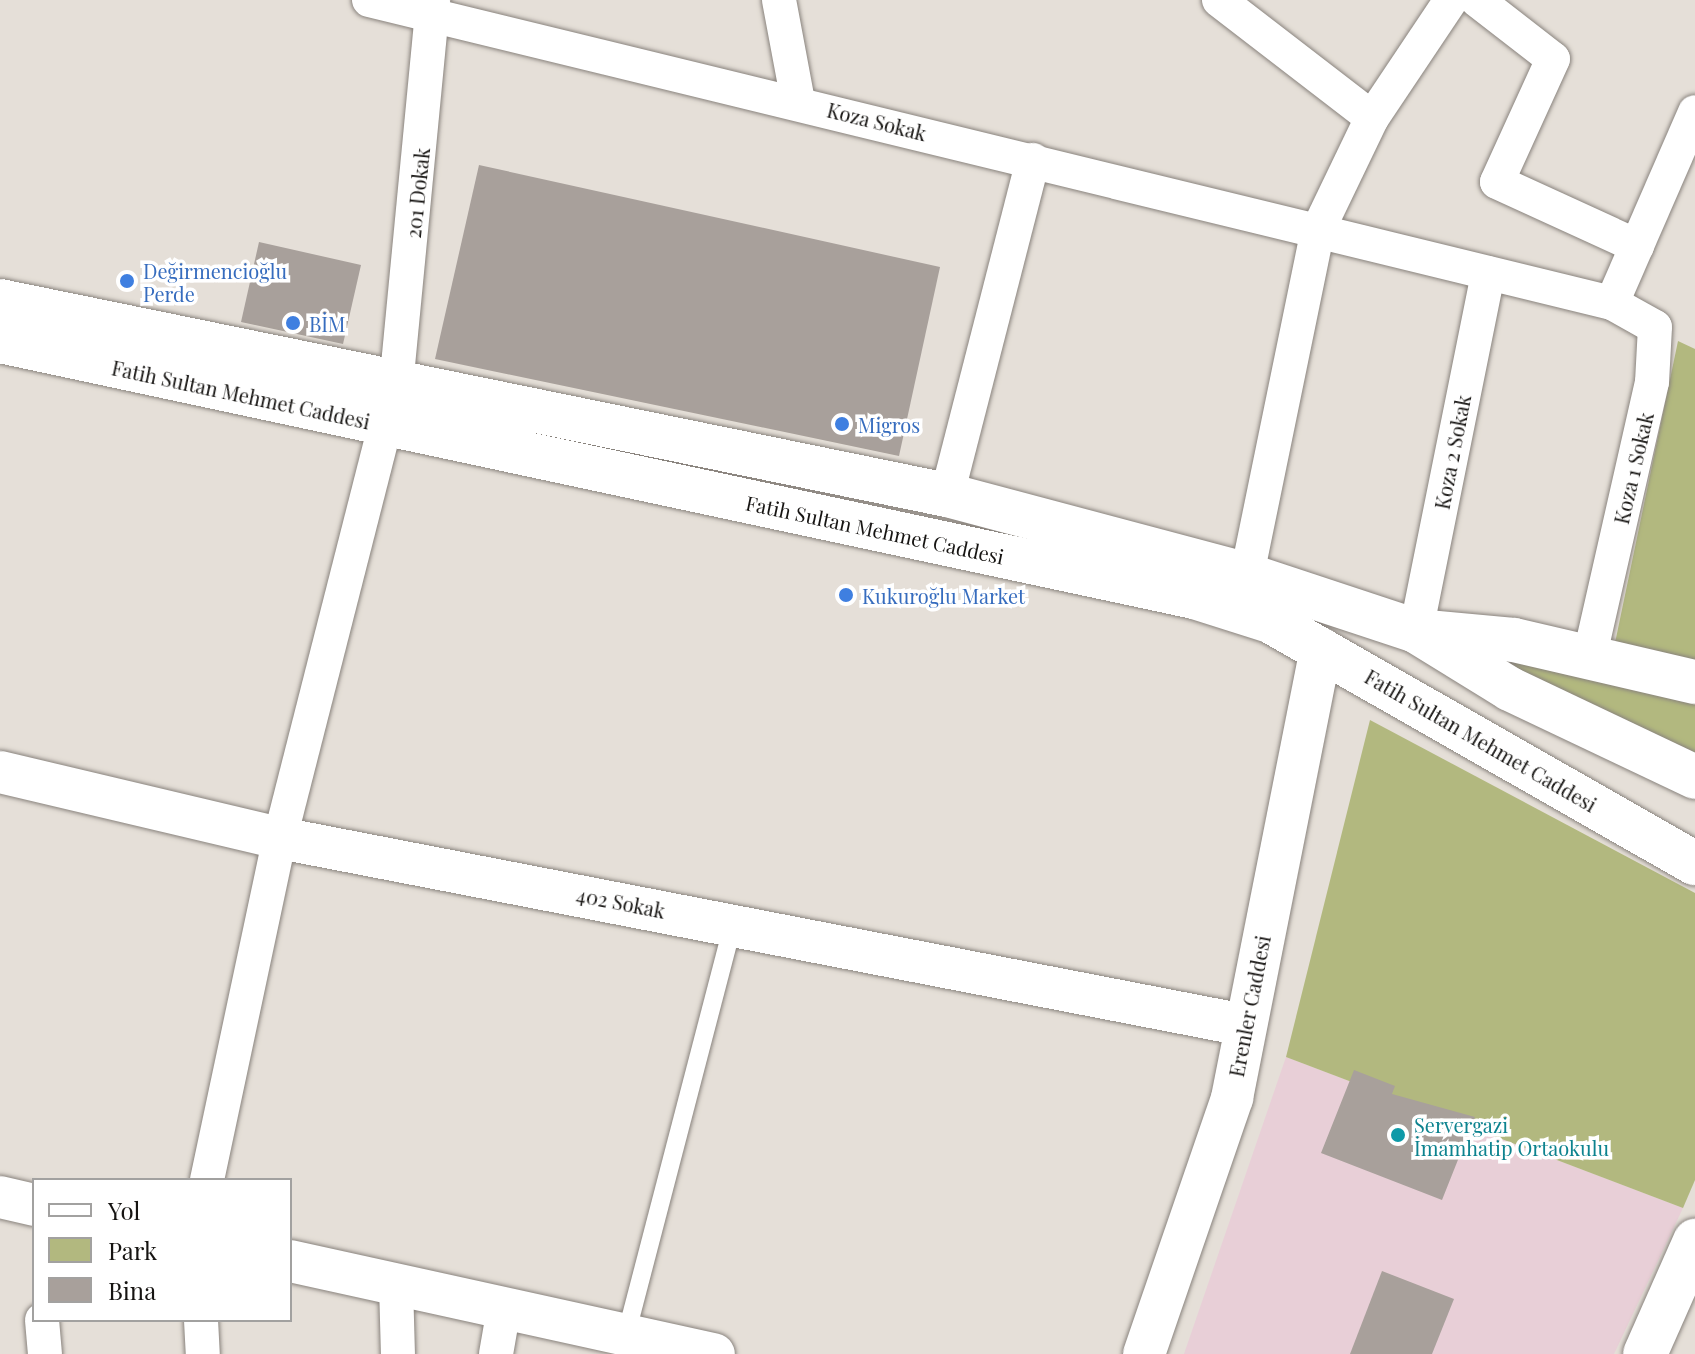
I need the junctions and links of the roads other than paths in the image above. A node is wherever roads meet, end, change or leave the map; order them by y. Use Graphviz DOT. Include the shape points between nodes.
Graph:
graph roads {
  1 [pos="369,0"];
  2 [pos="779,0"];
  3 [pos="1219,0"];
  4 [pos="1451,0"];
  5 [pos="1477,0"];
  6 [pos="434,6"];
  7 [pos="798,102"];
  8 [pos="1372,118"];
  9 [pos="1691,130"];
  10 [pos="1033,160"];
  11 [pos="1318,230"];
  12 [pos="1637,246"];
  13 [pos="1488,273"];
  14 [pos="0,301"];
  15 [pos="1612,303"];
  16 [pos="0,341"];
  17 [pos="391,406"];
  18 [pos="947,495"];
  19 [pos="1247,575"];
  20 [pos="1416,631"];
  21 [pos="1321,649"];
  22 [pos="1590,655"];
  23 [pos="1695,682"];
  24 [pos="0,772"];
  25 [pos="1695,777"];
  26 [pos="280,838"];
  27 [pos="1695,863"];
  28 [pos="733,924"];
  29 [pos="1244,1025"];
  30 [pos="207,1178"];
  31 [pos="1695,1241"];
  32 [pos="292,1261"];
  33 [pos="396,1284"];
  34 [pos="1695,1293"];
  35 [pos="504,1308"];
  36 [pos="42,1322"];
  37 [pos="201,1322"];
  38 [pos="626,1335"];
  39 [pos="45,1354"];
  40 [pos="203,1354"];
  41 [pos="398,1354"];
  42 [pos="496,1354"];
  43 [pos="714,1354"];
  44 [pos="1144,1354"];
  45 [pos="1645,1354"];
  46 [pos="1668,1354"];
  1 -- 6 [label="street, Koza Sokak"];
  2 -- 7 [label="street"];
  3 -- 8 [label="street"];
  4 -- 8 [label="street"];
  5 -- 12 [label="street" via="1553,59 1497,182"];
  6 -- 7 [label="street, Koza Sokak"];
  6 -- 17 [label="street, 201 Dokak"];
  7 -- 10 [label="street, Koza Sokak"];
  8 -- 11 [label="street"];
  9 -- 12 [label="street"];
  10 -- 11 [label="street, Koza Sokak"];
  10 -- 18 [label="street"];
  11 -- 13 [label="street, Koza Sokak"];
  11 -- 19 [label="street"];
  12 -- 15 [label="street"];
  13 -- 15 [label="street, Koza Sokak"];
  13 -- 20 [label="street, Koza 2 Sokak"];
  14 -- 17 [label="main road, Fatih Sultan Mehmet Caddesi"];
  15 -- 22 [label="street, Koza 1 Sokak" via="1655,327 1652,382"];
  16 -- 17 [label="main road, Fatih Sultan Mehmet Caddesi"];
  17 -- 18 [label="main road, Fatih Sultan Mehmet Caddesi"];
  17 -- 21 [label="main road, Fatih Sultan Mehmet Caddesi" via="1194,597 1270,621"];
  17 -- 26 [label="street, 201 Dokak"];
  18 -- 19 [label="main road, Fatih Sultan Mehmet Caddesi"];
  19 -- 20 [label="main road, Fatih Sultan Mehmet Caddesi"];
  20 -- 22 [label="main road"];
  20 -- 25 [label="main road, Fatih Sultan Mehmet Caddesi" via="1510,689"];
  21 -- 27 [label="main road, Fatih Sultan Mehmet Caddesi"];
  21 -- 29 [label="street, Erenler Caddesi"];
  22 -- 23 [label="main road"];
  24 -- 26 [label="street, 402 Sokak"];
  26 -- 28 [label="street, 402 Sokak"];
  26 -- 30 [label="street, 201 Dokak"];
  28 -- 29 [label="street, 402 Sokak"];
  28 -- 38 [label="lane"];
  29 -- 44 [label="street, Erenler Caddesi" via="1232,1098"];
  31 -- 45 [label="main road"];
  32 -- 33 [label="street"];
  33 -- 35 [label="street"];
  33 -- 41 [label="street"];
  34 -- 46 [label="main road"];
  35 -- 38 [label="street"];
  35 -- 42 [label="street"];
  36 -- 39 [label="street"];
  37 -- 40 [label="street"];
  38 -- 43 [label="street"];
}
